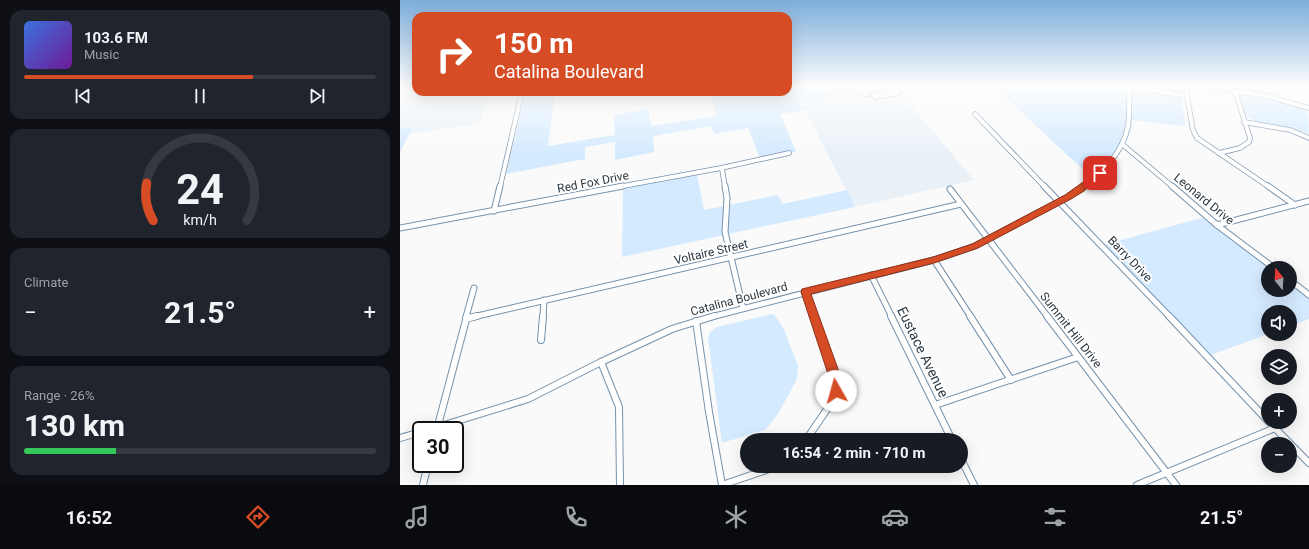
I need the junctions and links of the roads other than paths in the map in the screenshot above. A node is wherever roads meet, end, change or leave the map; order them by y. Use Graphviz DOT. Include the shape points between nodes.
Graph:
graph roads {
  1 [pos="518,109"];
  2 [pos="1128,109"];
  3 [pos="1190,109"];
  4 [pos="1240,109"];
  5 [pos="975,114"];
  6 [pos="1244,122"];
  7 [pos="1309,138"];
  8 [pos="1122,144"];
  9 [pos="789,153"];
  10 [pos="1219,153"];
  11 [pos="722,169"];
  12 [pos="950,189"];
  13 [pos="1309,201"];
  14 [pos="1058,202"];
  15 [pos="961,204"];
  16 [pos="1296,205"];
  17 [pos="494,211"];
  18 [pos="1217,225"];
  19 [pos="400,228"];
  20 [pos="988,239"];
  21 [pos="731,258"];
  22 [pos="934,260"];
  23 [pos="1265,261"];
  24 [pos="871,275"];
  25 [pos="1297,286"];
  26 [pos="474,288"];
  27 [pos="806,292"];
  28 [pos="1309,295"];
  29 [pos="544,300"];
  30 [pos="743,308"];
  31 [pos="466,318"];
  32 [pos="696,321"];
  33 [pos="541,340"];
  34 [pos="1078,357"];
  35 [pos="601,362"];
  36 [pos="1011,380"];
  37 [pos="935,405"];
  38 [pos="1261,412"];
  39 [pos="439,421"];
  40 [pos="461,421"];
  41 [pos="1273,429"];
  42 [pos="1276,429"];
  43 [pos="811,433"];
  44 [pos="949,433"];
  45 [pos="412,435"];
  46 [pos="400,438"];
  47 [pos="1309,463"];
  48 [pos="426,473"];
  49 [pos="757,473"];
  50 [pos="968,473"];
  51 [pos="1167,473"];
  52 [pos="423,485"];
  53 [pos="620,485"];
  54 [pos="722,485"];
  55 [pos="974,485"];
  56 [pos="1137,485"];
  57 [pos="1176,485"];
  1 -- 17 [label="street"];
  2 -- 8 [label="street, Catalina Boulevard" via="1128,126"];
  3 -- 10 [label="street" via="1193,130 1198,138"];
  4 -- 6 [label="street"];
  5 -- 14 [label="street, Barry Drive"];
  6 -- 7 [label="street" via="1290,130"];
  6 -- 10 [label="street" via="1249,142 1240,148"];
  8 -- 14 [label="street, Catalina Boulevard" via="1094,179"];
  8 -- 18 [label="street, Leonard Drive"];
  9 -- 17 [label="street, Red Fox Drive"];
  10 -- 16 [label="street"];
  11 -- 21 [label="street" via="728,198 725,232"];
  12 -- 15 [label="street, Summit Hill Drive"];
  13 -- 16 [label="street"];
  14 -- 20 [label="street, Catalina Boulevard"];
  14 -- 38 [label="street, Barry Drive"];
  15 -- 20 [label="street, Summit Hill Drive"];
  15 -- 21 [label="street, Voltaire Street"];
  16 -- 18 [label="street"];
  17 -- 19 [label="street, Red Fox Drive"];
  18 -- 23 [label="street, Leonard Drive"];
  20 -- 22 [label="street, Catalina Boulevard"];
  20 -- 34 [label="street, Summit Hill Drive"];
  21 -- 29 [label="street, Voltaire Street"];
  21 -- 30 [label="street"];
  22 -- 24 [label="street, Catalina Boulevard"];
  22 -- 36 [label="street"];
  24 -- 27 [label="street, Catalina Boulevard"];
  24 -- 37 [label="street, Eustace Avenue"];
  25 -- 28 [label="street"];
  26 -- 31 [label="street"];
  27 -- 30 [label="street, Catalina Boulevard"];
  27 -- 43 [label="street" via="837,383 834,400"];
  29 -- 31 [label="street, Voltaire Street"];
  29 -- 33 [label="street"];
  30 -- 32 [label="street, Catalina Boulevard"];
  31 -- 39 [label="street"];
  32 -- 35 [label="street, Catalina Boulevard" via="655,336"];
  32 -- 54 [label="street"];
  34 -- 36 [label="street"];
  34 -- 51 [label="street, Summit Hill Drive"];
  35 -- 40 [label="street, Catalina Boulevard" via="528,399"];
  35 -- 53 [label="street" via="619,407"];
  36 -- 37 [label="street"];
  37 -- 44 [label="street, Eustace Avenue"];
  41 -- 51 [label="street"];
  42 -- 47 [label="street, Barry Drive"];
  45 -- 46 [label="street"];
  48 -- 52 [label="street"];
  49 -- 54 [label="street"];
  50 -- 55 [label="street"];
  51 -- 56 [label="street"];
  51 -- 57 [label="street, Summit Hill Drive"];
}
